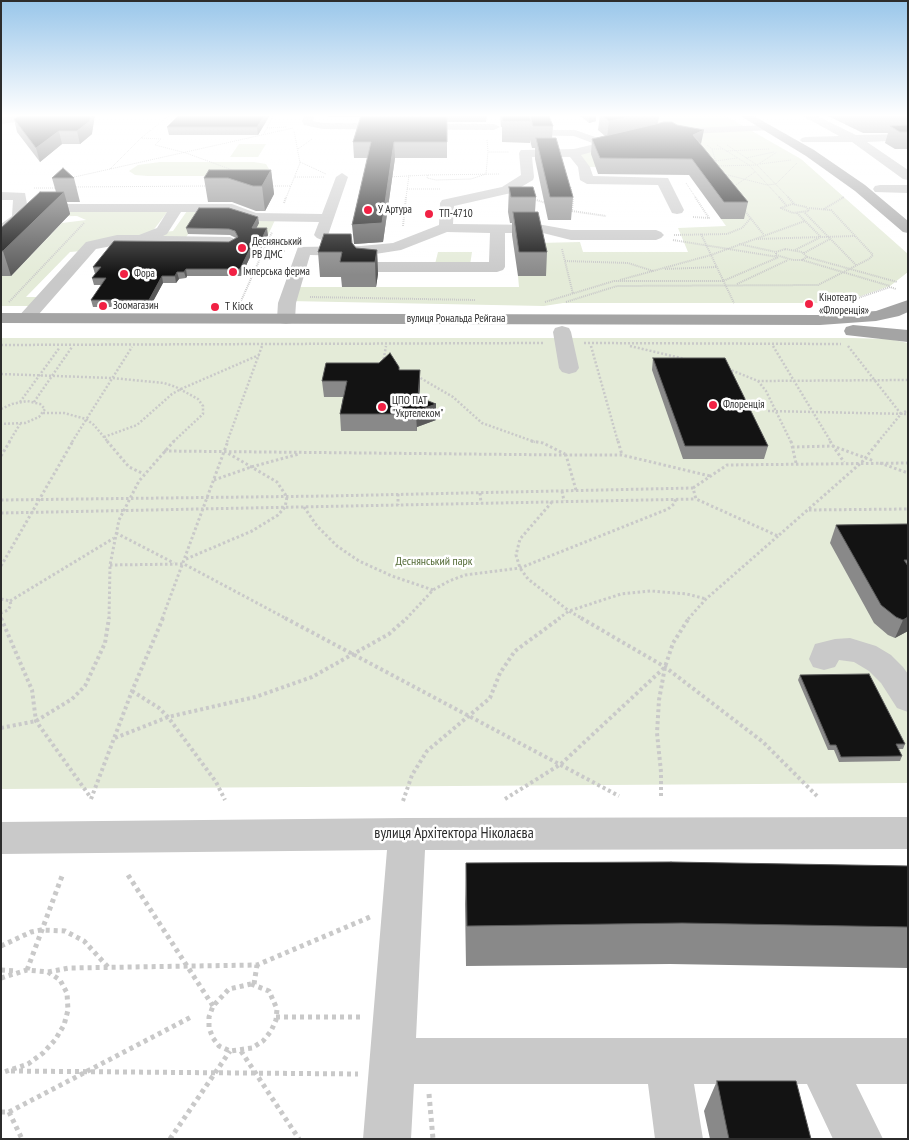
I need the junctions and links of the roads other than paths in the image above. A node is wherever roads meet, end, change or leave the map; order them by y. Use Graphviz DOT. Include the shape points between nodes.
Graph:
graph roads {
  1 [pos="527,168"];
  2 [pos="584,168"];
  3 [pos="832,168"];
  4 [pos="850,168"];
  5 [pos="897,168"];
  6 [pos="908,176"];
  7 [pos="338,177"];
  8 [pos="880,189"];
  9 [pos="908,189"];
  10 [pos="1,196"];
  11 [pos="894,200"];
  12 [pos="18,208"];
  13 [pos="177,208"];
  14 [pos="677,210"];
  15 [pos="328,218"];
  16 [pos="446,228"];
  17 [pos="908,229"];
  18 [pos="498,230"];
  19 [pos="1,232"];
  20 [pos="656,235"];
  21 [pos="230,242"];
  22 [pos="147,245"];
  23 [pos="317,250"];
  24 [pos="361,250"];
  25 [pos="908,305"];
  26 [pos="3,312"];
  27 [pos="26,318"];
  28 [pos="286,319"];
  29 [pos="1,330"];
  30 [pos="908,336"];
  31 [pos="563,337"];
  32 [pos="569,368"];
  33 [pos="824,659"];
  34 [pos="908,700"];
  35 [pos="405,817"];
  36 [pos="908,833"];
  37 [pos="1,838"];
  38 [pos="908,1061"];
  39 [pos="668,1062"];
  40 [pos="820,1062"];
  41 [pos="403,1065"];
  42 [pos="387,1139"];
  43 [pos="679,1139"];
  44 [pos="859,1139"];
  1 -- 16 [label="street" via="528,177 506,190 447,203"];
  2 -- 14 [label="street" via="587,180 663,182"];
  3 -- 17 [label="main road"];
  4 -- 8 [label="main road"];
  5 -- 6 [label="street"];
  7 -- 15 [label="street"];
  8 -- 9 [label="street"];
  8 -- 11 [label="main road"];
  10 -- 12 [label="street" via="20,196"];
  12 -- 13 [label="street"];
  12 -- 19 [label="street" via="19,218"];
  13 -- 15 [label="street" via="232,208 254,217"];
  13 -- 22 [label="street" via="162,232"];
  15 -- 23 [label="street"];
  16 -- 18 [label="street"];
  16 -- 24 [label="street" via="402,244"];
  18 -- 20 [label="street" via="544,229 571,235"];
  18 -- 24 [label="street" via="497,267 364,267"];
  21 -- 22 [label="street"];
  22 -- 27 [label="street" via="117,240 91,245"];
  23 -- 24 [label="street"];
  23 -- 28 [label="street" via="304,250 289,296"];
  25 -- 28 [label="main road, вулиця Рональда Рейгана" via="876,316 820,320"];
  26 -- 27 [label="main road, вулиця Рональда Рейгана"];
  27 -- 28 [label="main road, вулиця Рональда Рейгана"];
  29 -- 31 [label="main road, вулиця Рональда Рейгана"];
  30 -- 31 [label="main road, вулиця Рональда Рейгана" via="867,331"];
  31 -- 32 [label="street"];
  33 -- 34 [label="street" via="826,652 835,650 850,649 865,654 880,662"];
  35 -- 36 [label="street, вулиця Архітектора Ніколаєва"];
  35 -- 37 [label="street, вулиця Архітектора Ніколаєва"];
  35 -- 41 [label="street" via="404,902 396,1017"];
  38 -- 40 [label="street"];
  39 -- 40 [label="street"];
  39 -- 41 [label="street"];
  39 -- 43 [label="street"];
  40 -- 44 [label="street"];
  41 -- 42 [label="street"];
}
